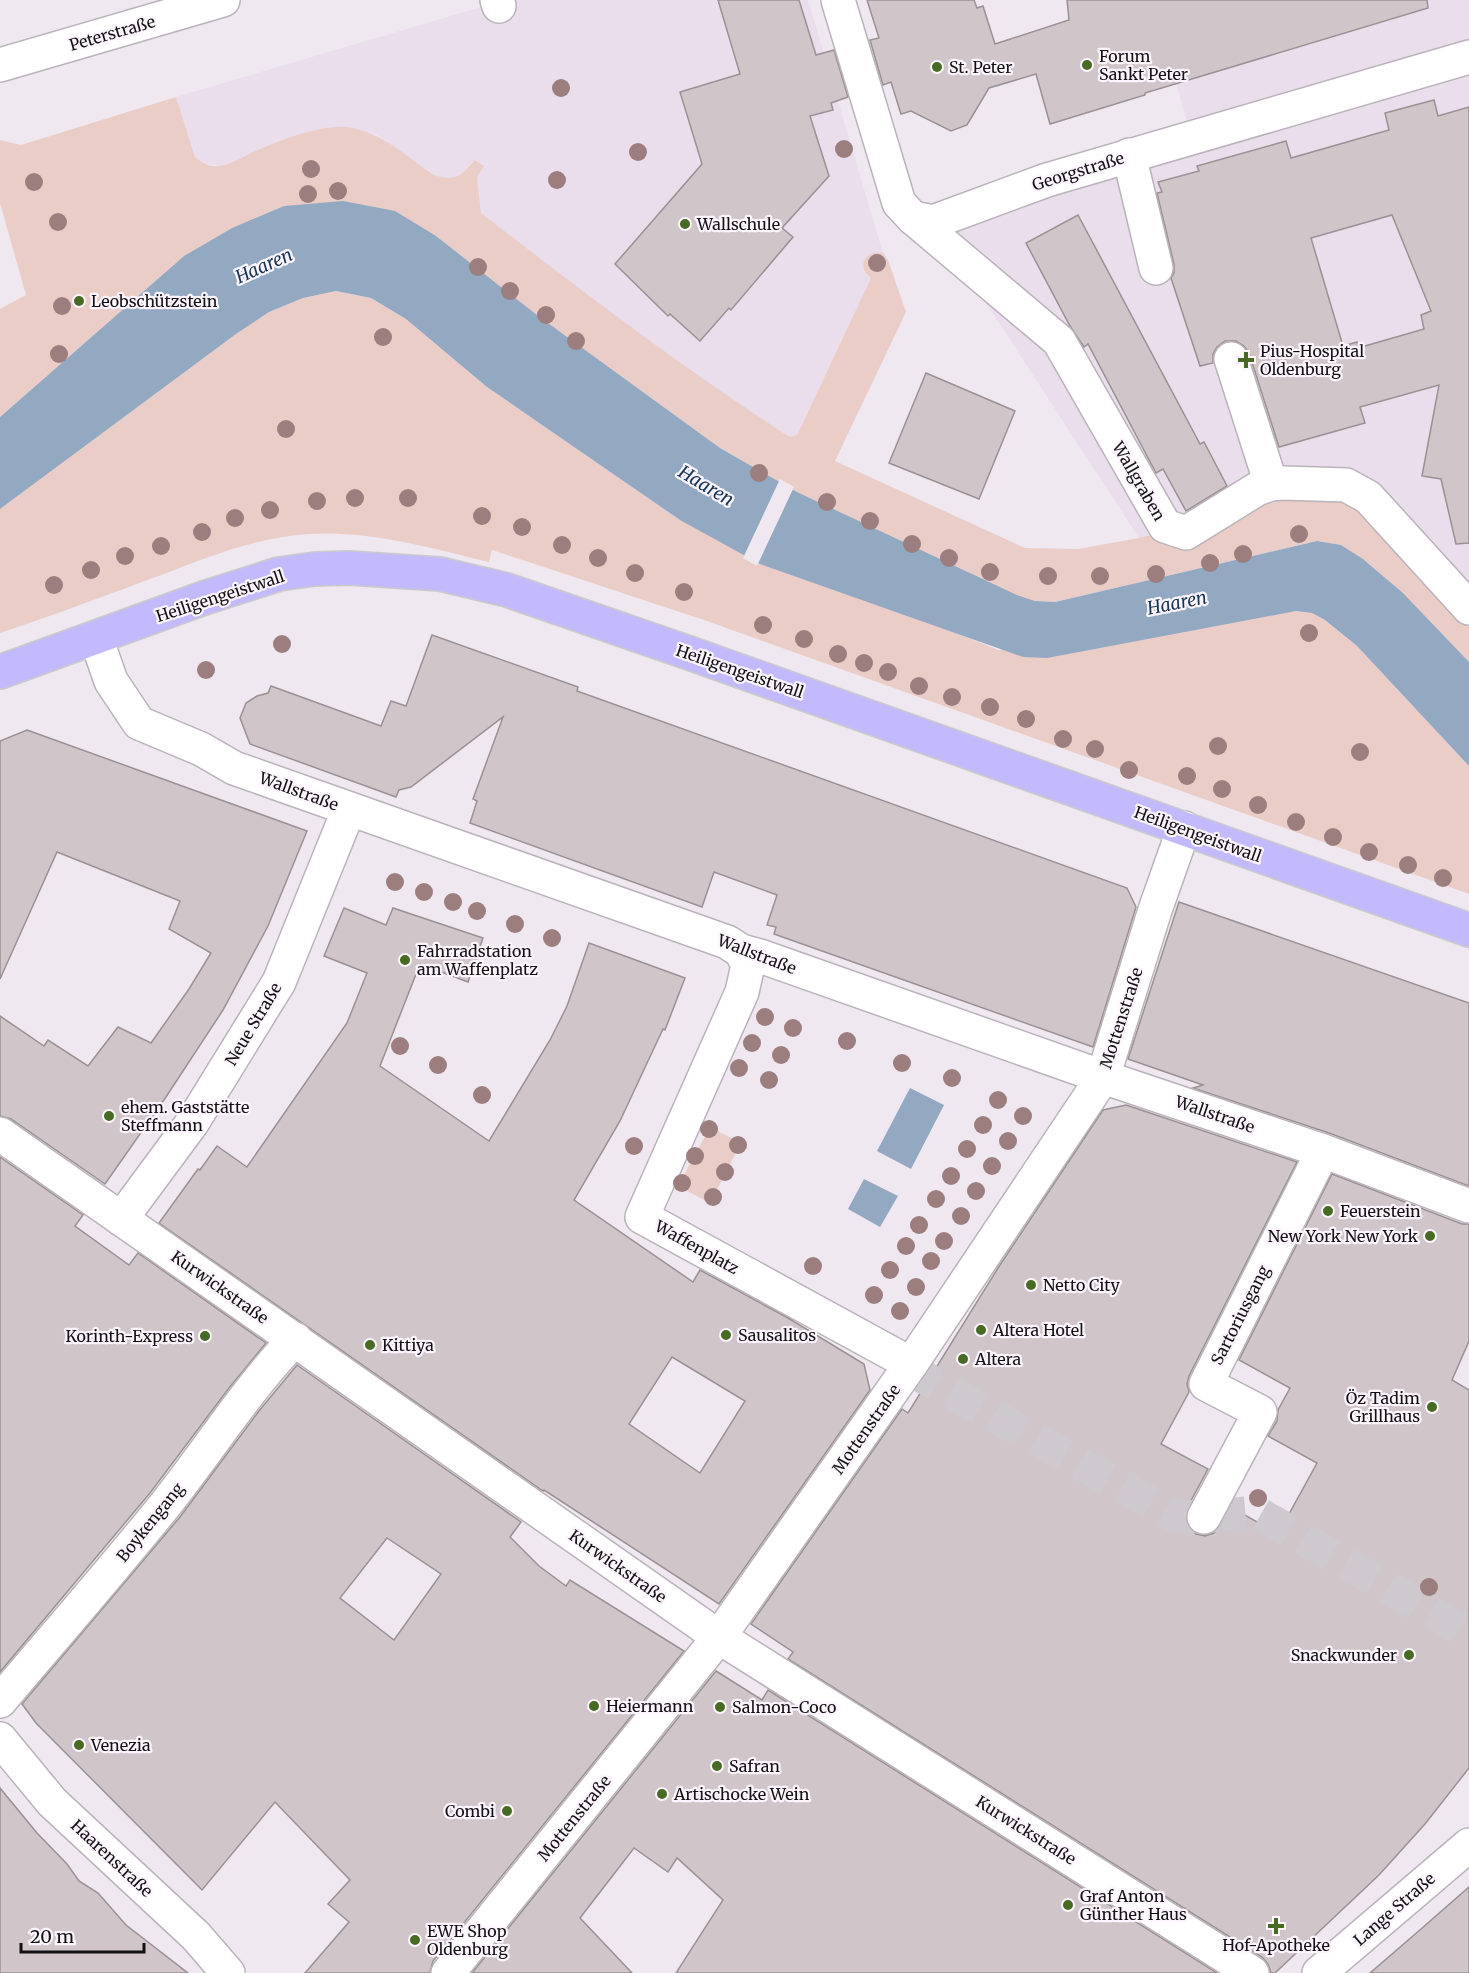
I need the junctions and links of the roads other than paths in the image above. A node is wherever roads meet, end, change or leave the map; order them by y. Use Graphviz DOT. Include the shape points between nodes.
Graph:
graph roads {
  1 [pos="223,0"];
  2 [pos="837,0"];
  3 [pos="1469,57"];
  4 [pos="0,65"];
  5 [pos="1129,155"];
  6 [pos="913,218"];
  7 [pos="1156,268"];
  8 [pos="1231,359"];
  9 [pos="1271,484"];
  10 [pos="1469,608"];
  11 [pos="96,638"];
  12 [pos="0,672"];
  13 [pos="349,809"];
  14 [pos="1184,828"];
  15 [pos="1469,930"];
  16 [pos="741,951"];
  17 [pos="1102,1077"];
  18 [pos="0,1134"];
  19 [pos="1323,1151"];
  20 [pos="1469,1206"];
  21 [pos="121,1219"];
  22 [pos="295,1339"];
  23 [pos="911,1364"];
  24 [pos="1204,1517"];
  25 [pos="719,1636"];
  26 [pos="0,1701"];
  27 [pos="0,1739"];
  28 [pos="1469,1845"];
  29 [pos="228,1973"];
  30 [pos="448,1973"];
  31 [pos="1252,1973"];
  32 [pos="1319,1973"];
  1 -- 4 [label="street, Peterstraße"];
  2 -- 6 [label="street" via="899,203"];
  3 -- 5 [label="street, Georgstraße"];
  5 -- 6 [label="street, Georgstraße" via="933,222"];
  5 -- 7 [label="street"];
  6 -- 9 [label="street, Wallgraben" via="1059,341 1165,526 1186,533"];
  8 -- 9 [label="street"];
  9 -- 10 [label="street, Wallgraben" via="1346,484 1368,497"];
  11 -- 12 [label="main road, Heiligengeistwall"];
  11 -- 13 [label="street, Wallstraße" via="111,681 139,723 201,749 234,768"];
  11 -- 14 [label="main road, Heiligengeistwall" via="279,574 349,568 440,574 507,590"];
  13 -- 16 [label="street, Wallstraße" via="727,942"];
  13 -- 21 [label="street, Neue Straße" via="279,982 192,1124"];
  14 -- 15 [label="main road, Heiligengeistwall"];
  14 -- 17 [label="street, Mottenstraße"];
  16 -- 17 [label="street, Wallstraße"];
  16 -- 23 [label="street, Waffenplatz" via="748,965 742,992 642,1217"];
  17 -- 19 [label="street, Wallstraße"];
  17 -- 23 [label="street, Mottenstraße"];
  18 -- 21 [label="street, Kurwickstraße"];
  19 -- 20 [label="street, Wallstraße"];
  19 -- 24 [label="street, Sartoriusgang" via="1206,1384 1260,1412"];
  21 -- 22 [label="street, Kurwickstraße"];
  22 -- 25 [label="street, Kurwickstraße"];
  22 -- 26 [label="street, Boykengang" via="269,1366 144,1530"];
  23 -- 25 [label="street, Mottenstraße"];
  25 -- 30 [label="street, Mottenstraße"];
  25 -- 31 [label="street, Kurwickstraße"];
  27 -- 29 [label="street, Haarenstraße" via="52,1802 196,1936"];
  28 -- 32 [label="street, Lange Straße"];
}
